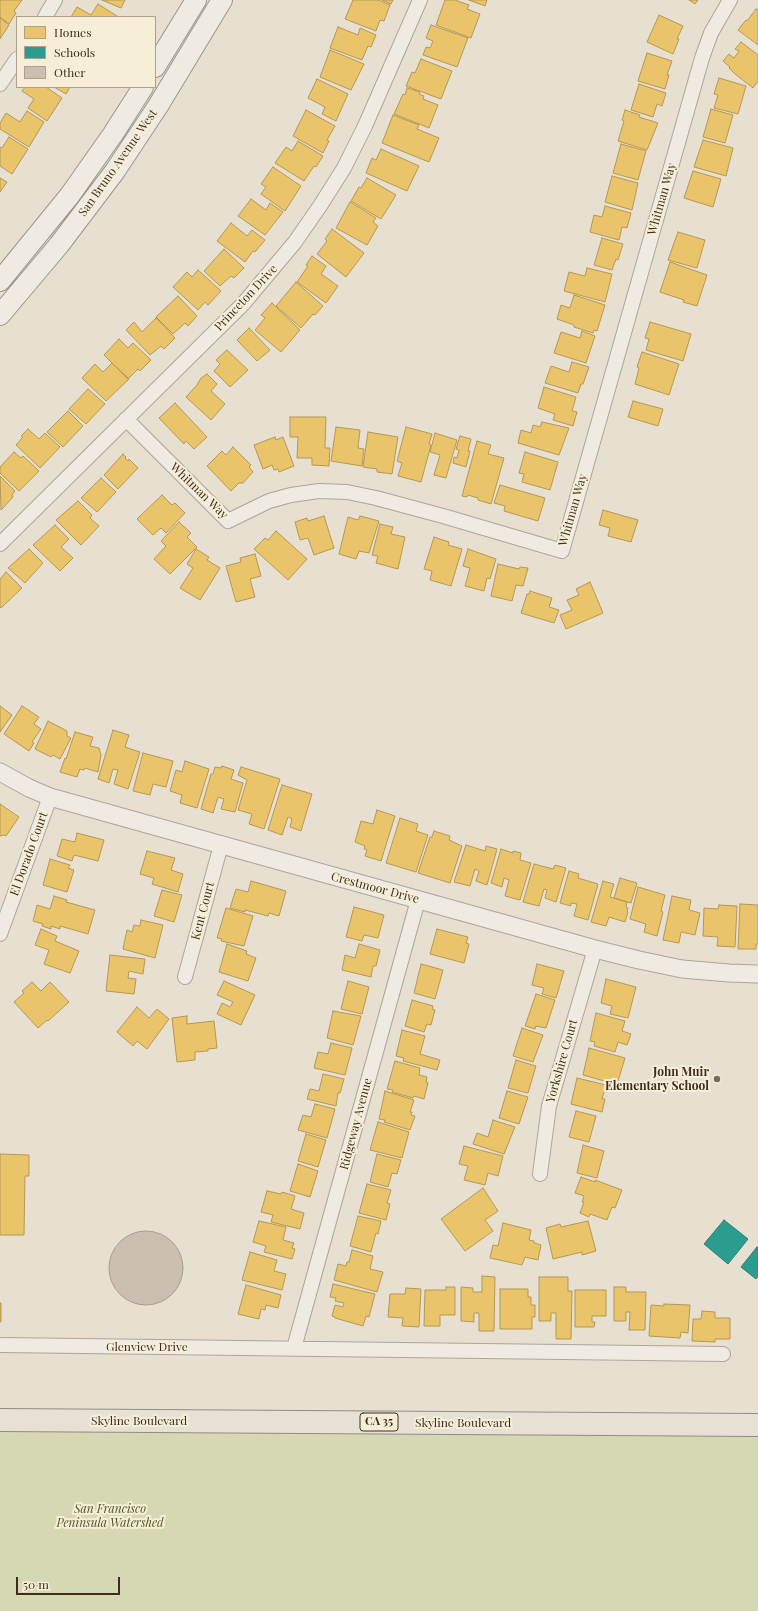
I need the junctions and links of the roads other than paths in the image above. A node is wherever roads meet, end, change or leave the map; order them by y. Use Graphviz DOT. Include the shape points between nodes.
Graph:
graph roads {
  1 [pos="55,0"];
  2 [pos="196,0"];
  3 [pos="222,0"];
  4 [pos="420,0"];
  5 [pos="730,0"];
  6 [pos="46,16"];
  7 [pos="16,60"];
  8 [pos="156,65"];
  9 [pos="0,84"];
  10 [pos="142,88"];
  11 [pos="0,281"];
  12 [pos="0,315"];
  13 [pos="126,419"];
  14 [pos="0,544"];
  15 [pos="0,772"];
  16 [pos="50,797"];
  17 [pos="221,845"];
  18 [pos="418,900"];
  19 [pos="0,934"];
  20 [pos="595,949"];
  21 [pos="758,974"];
  22 [pos="185,977"];
  23 [pos="540,1174"];
  24 [pos="0,1345"];
  25 [pos="294,1348"];
  26 [pos="723,1354"];
  27 [pos="0,1420"];
  28 [pos="758,1425"];
  1 -- 6 [label="street"];
  2 -- 8 [label="main road"];
  3 -- 12 [label="main road, San Bruno Avenue West" via="115,171 59,245"];
  4 -- 13 [label="street, Princeton Drive" via="344,168 299,236 243,304"];
  5 -- 13 [label="street, Whitman Way" via="711,33 702,58 562,551 435,514 347,492 291,494 269,501 228,521"];
  7 -- 9 [label="street"];
  10 -- 11 [label="main road, San Bruno Avenue West" via="70,195"];
  13 -- 14 [label="street, Princeton Drive"];
  15 -- 16 [label="street, Crestmoor Drive"];
  16 -- 17 [label="street, Crestmoor Drive"];
  16 -- 19 [label="street, El Dorado Court"];
  17 -- 18 [label="street, Crestmoor Drive"];
  17 -- 22 [label="street, Kent Court"];
  18 -- 20 [label="street, Crestmoor Drive"];
  18 -- 25 [label="street, Ridgeway Avenue"];
  20 -- 21 [label="street, Crestmoor Drive" via="682,969"];
  20 -- 23 [label="street, Yorkshire Court" via="549,1106"];
  24 -- 25 [label="street, Glenview Drive"];
  25 -- 26 [label="street"];
  27 -- 28 [label="main road, Skyline Boulevard / CA 35"];
}
